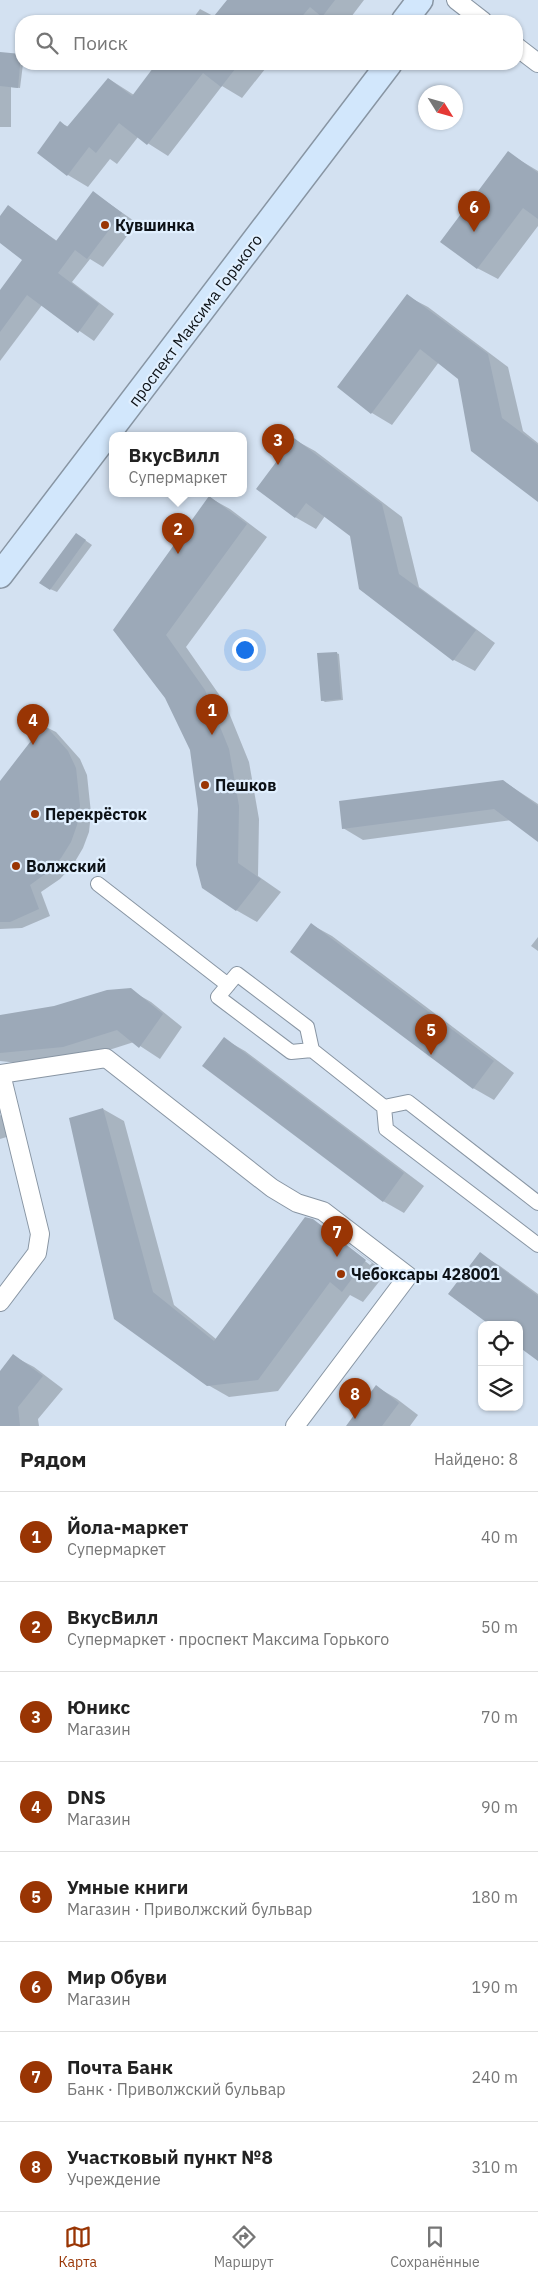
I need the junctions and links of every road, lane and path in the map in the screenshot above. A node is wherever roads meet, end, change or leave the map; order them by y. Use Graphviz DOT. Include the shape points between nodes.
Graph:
graph roads {
  1 [pos="420,0"];
  2 [pos="437,0"];
  3 [pos="456,0"];
  4 [pos="409,15"];
  5 [pos="426,15"];
  6 [pos="475,15"];
  7 [pos="523,52"];
  8 [pos="538,63"];
  9 [pos="368,70"];
  10 [pos="384,70"];
  11 [pos="224,269"];
  12 [pos="114,415"];
  13 [pos="0,552"];
  14 [pos="0,575"];
  15 [pos="98,884"];
  16 [pos="228,985"];
  17 [pos="312,1050"];
  18 [pos="0,1074"];
  19 [pos="384,1107"];
  20 [pos="538,1204"];
  21 [pos="538,1244"];
  22 [pos="0,1302"];
  23 [pos="295,1426"];
  1 -- 4 [label="main road"];
  2 -- 5 [label="main road"];
  3 -- 6 [label="street"];
  7 -- 8 [label="street"];
  9 -- 11 [label="main road, проспект Максима Горького"];
  10 -- 11 [label="main road, проспект Максима Горького"];
  11 -- 12 [label="main road, проспект Максима Горького"];
  12 -- 13 [label="main road, проспект Максима Горького"];
  12 -- 14 [label="main road, проспект Максима Горького"];
  15 -- 16 [label="street"];
  16 -- 17 [label="street" via="236,974 307,1028"];
  16 -- 17 [label="street" via="218,997 291,1052"];
  17 -- 19 [label="street"];
  18 -- 22 [label="street" via="40,1234 37,1253"];
  18 -- 23 [label="street" via="106,1058 272,1188 297,1203 323,1211 408,1276"];
  19 -- 20 [label="street" via="408,1102"];
  19 -- 21 [label="street" via="386,1129"];
}
